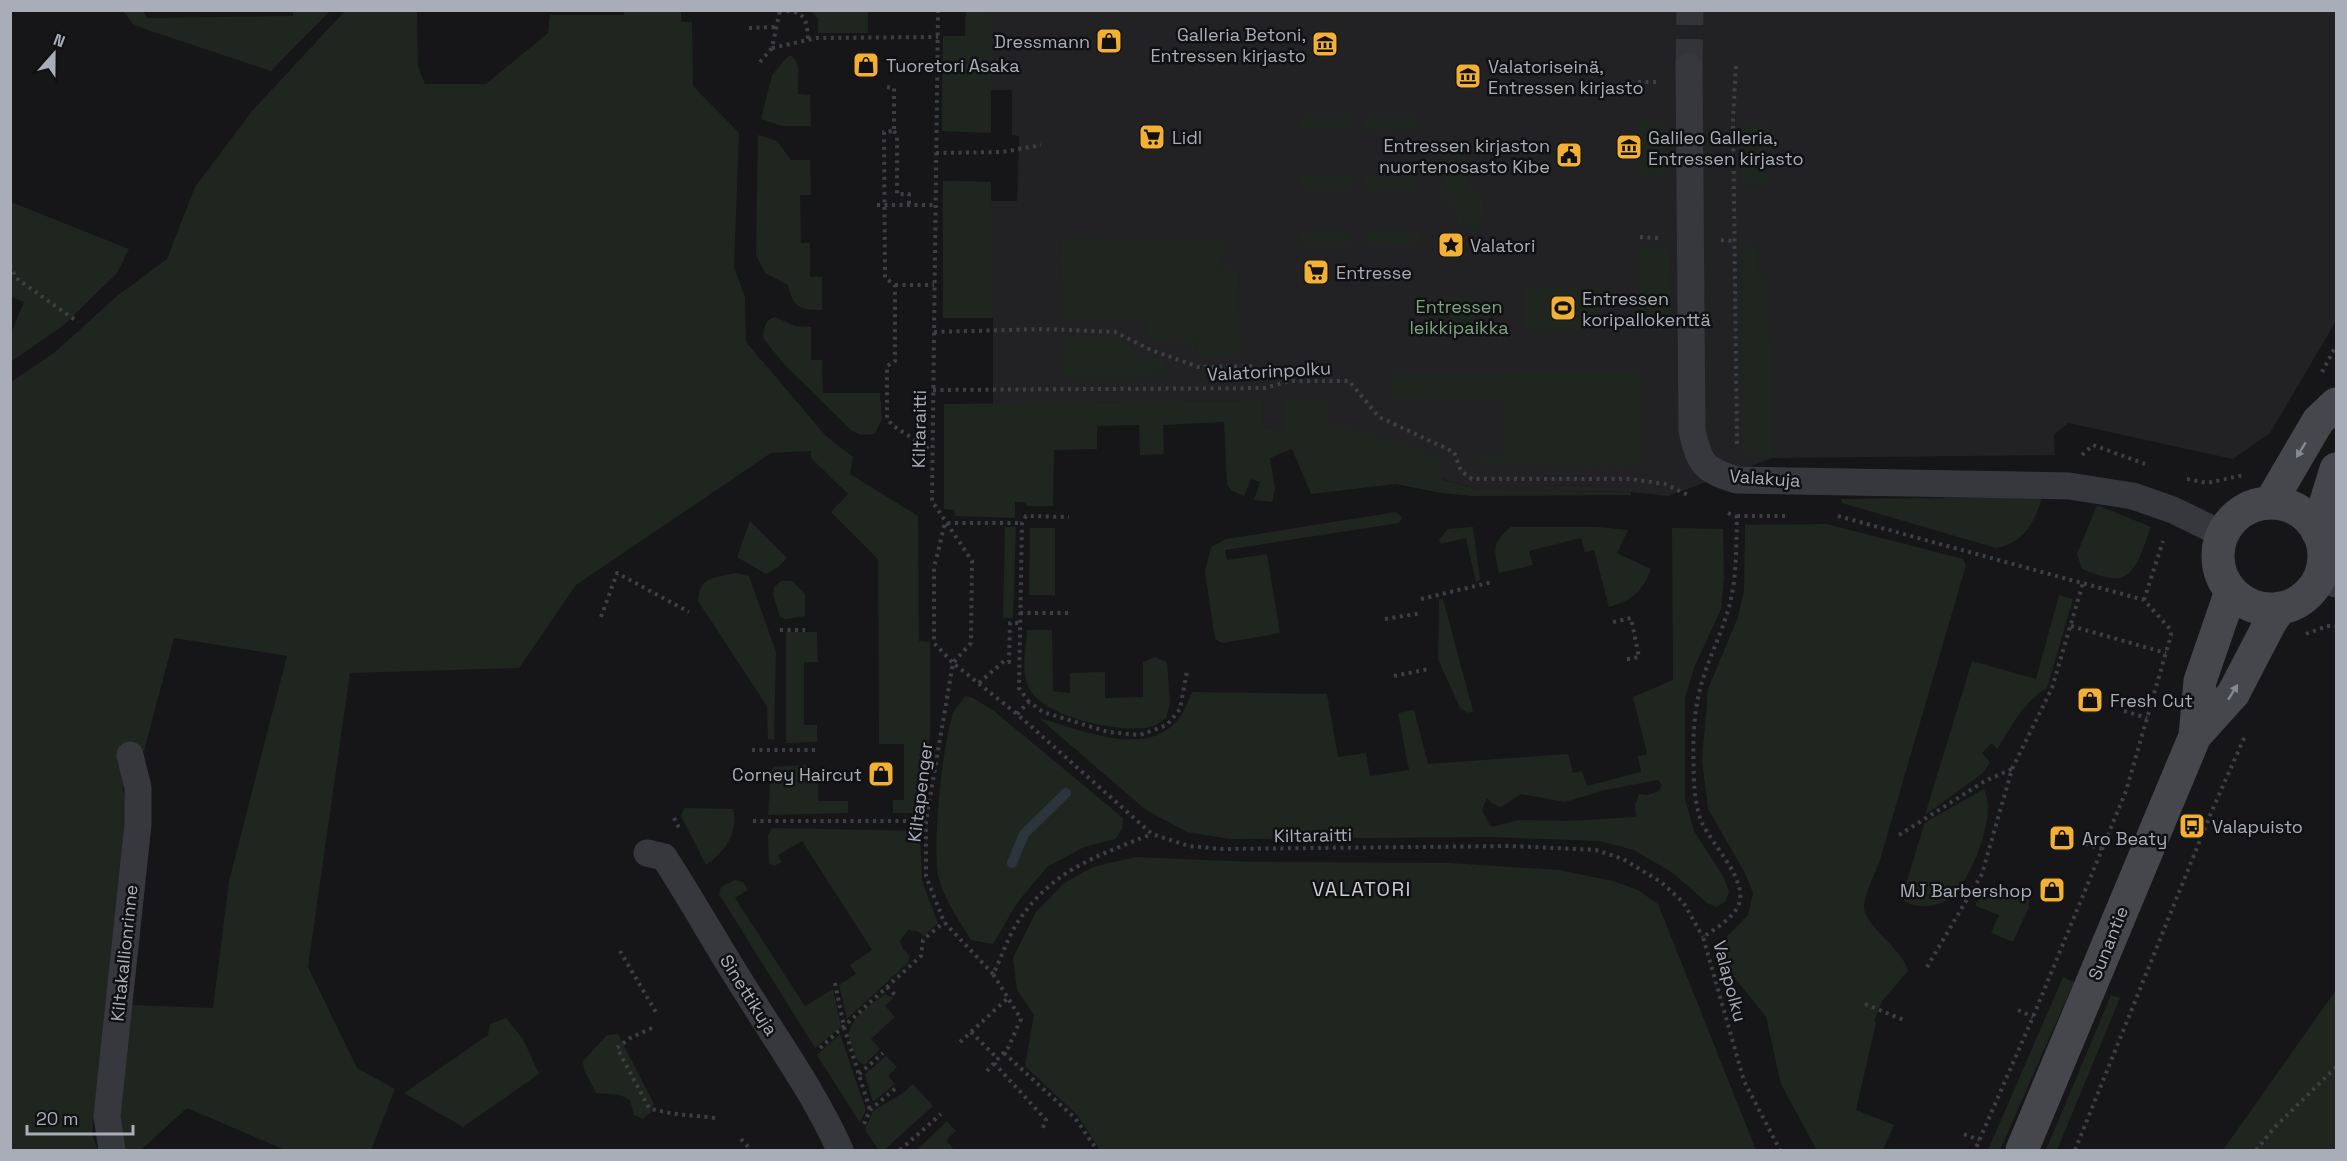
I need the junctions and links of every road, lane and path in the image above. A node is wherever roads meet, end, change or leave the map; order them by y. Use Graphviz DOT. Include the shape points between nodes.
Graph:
graph roads {
  1 [pos="938,10"];
  2 [pos="779,11"];
  3 [pos="776,27"];
  4 [pos="749,28"];
  5 [pos="938,37"];
  6 [pos="808,40"];
  7 [pos="772,48"];
  8 [pos="760,62"];
  9 [pos="1689,66"];
  10 [pos="1736,66"];
  11 [pos="887,87"];
  12 [pos="894,131"];
  13 [pos="1041,145"];
  14 [pos="936,153"];
  15 [pos="877,205"];
  16 [pos="885,205"];
  17 [pos="935,205"];
  18 [pos="909,206"];
  19 [pos="10,265"];
  20 [pos="895,285"];
  21 [pos="934,285"];
  22 [pos="78,322"];
  23 [pos="934,332"];
  24 [pos="2337,346"];
  25 [pos="1252,366"];
  26 [pos="2320,374"];
  27 [pos="933,390"];
  28 [pos="2337,404"];
  29 [pos="932,451"];
  30 [pos="2337,469"];
  31 [pos="2248,474"];
  32 [pos="1737,480"];
  33 [pos="1692,497"];
  34 [pos="2270,503"];
  35 [pos="1719,509"];
  36 [pos="2173,510"];
  37 [pos="1831,514"];
  38 [pos="1796,515"];
  39 [pos="1068,517"];
  40 [pos="1737,517"];
  41 [pos="945,523"];
  42 [pos="1022,523"];
  43 [pos="2317,531"];
  44 [pos="2222,534"];
  45 [pos="1492,582"];
  46 [pos="2327,582"];
  47 [pos="2083,583"];
  48 [pos="2231,591"];
  49 [pos="1421,599"];
  50 [pos="2144,600"];
  51 [pos="2280,608"];
  52 [pos="689,612"];
  53 [pos="1020,613"];
  54 [pos="1069,613"];
  55 [pos="1422,613"];
  56 [pos="602,617"];
  57 [pos="1385,618"];
  58 [pos="1613,622"];
  59 [pos="1020,623"];
  60 [pos="2071,626"];
  61 [pos="2337,626"];
  62 [pos="780,630"];
  63 [pos="805,630"];
  64 [pos="2297,640"];
  65 [pos="2166,653"];
  66 [pos="1623,660"];
  67 [pos="953,663"];
  68 [pos="1430,669"];
  69 [pos="1187,670"];
  70 [pos="1394,675"];
  71 [pos="979,683"];
  72 [pos="1029,702"];
  73 [pos="2124,711"];
  74 [pos="1017,714"];
  75 [pos="2147,718"];
  76 [pos="2247,729"];
  77 [pos="2196,736"];
  78 [pos="752,750"];
  79 [pos="817,750"];
  80 [pos="130,755"];
  81 [pos="2012,769"];
  82 [pos="926,821"];
  83 [pos="753,822"];
  84 [pos="1152,834"];
  85 [pos="1899,835"];
  86 [pos="2085,844"];
  87 [pos="2103,849"];
  88 [pos="647,853"];
  89 [pos="944,922"];
  90 [pos="1703,938"];
  91 [pos="620,951"];
  92 [pos="1927,967"];
  93 [pos="993,974"];
  94 [pos="834,983"];
  95 [pos="887,987"];
  96 [pos="896,996"];
  97 [pos="1008,998"];
  98 [pos="1865,1004"];
  99 [pos="2018,1010"];
  100 [pos="657,1014"];
  101 [pos="2033,1017"];
  102 [pos="1906,1020"];
  103 [pos="844,1027"];
  104 [pos="652,1028"];
  105 [pos="971,1032"];
  106 [pos="960,1042"];
  107 [pos="883,1053"];
  108 [pos="1004,1053"];
  109 [pos="813,1054"];
  110 [pos="998,1059"];
  111 [pos="994,1063"];
  112 [pos="2337,1067"];
  113 [pos="987,1071"];
  114 [pos="859,1074"];
  115 [pos="897,1087"];
  116 [pos="870,1110"];
  117 [pos="941,1114"];
  118 [pos="715,1118"];
  119 [pos="861,1130"];
  120 [pos="1042,1130"];
  121 [pos="1964,1134"];
  122 [pos="741,1139"];
  123 [pos="1979,1140"];
  124 [pos="112,1150"];
  125 [pos="751,1150"];
  126 [pos="840,1150"];
  127 [pos="900,1150"];
  128 [pos="1097,1150"];
  129 [pos="1780,1150"];
  130 [pos="1975,1150"];
  131 [pos="2022,1150"];
  132 [pos="2075,1150"];
  133 [pos="2256,1150"];
  1 -- 5 [label="path, Kiltaraitti"];
  2 -- 3 [label="path"];
  2 -- 6 [label="path" via="801,14"];
  3 -- 4 [label="path"];
  3 -- 7 [label="path"];
  5 -- 6 [label="path"];
  5 -- 14 [label="path, Kiltaraitti"];
  6 -- 7 [label="path"];
  7 -- 8 [label="path"];
  9 -- 32 [label="street, Valakuja" via="1692,431 1697,453 1711,472"];
  10 -- 32 [label="path" via="1733,118"];
  11 -- 12 [label="path" via="894,88"];
  12 -- 16 [label="path" via="884,132"];
  12 -- 18 [label="path" via="897,194 909,194"];
  13 -- 14 [label="path" via="1002,152"];
  14 -- 17 [label="path, Kiltaraitti"];
  15 -- 16 [label="path"];
  16 -- 18 [label="path"];
  16 -- 20 [label="path" via="885,278"];
  17 -- 18 [label="path"];
  17 -- 21 [label="path, Kiltaraitti"];
  19 -- 22 [label="path" via="16,278"];
  20 -- 21 [label="path"];
  20 -- 29 [label="path" via="895,361 887,366 887,418"];
  21 -- 23 [label="path, Kiltaraitti"];
  23 -- 25 [label="path" via="1115,332 1198,367"];
  23 -- 27 [label="path, Kiltaraitti"];
  24 -- 26 [label="path"];
  27 -- 29 [label="path, Kiltaraitti"];
  27 -- 33 [label="path, Valatorinpolku" via="1264,388 1289,381 1349,381 1379,417 1454,452 1461,471 1472,479 1631,479 1665,484"];
  28 -- 34 [label="street, one-way" via="2318,421"];
  29 -- 41 [label="path, Kiltaraitti" via="932,501"];
  30 -- 43 [label="street"];
  31 -- 36 [label="path" via="2208,483 2186,479"];
  32 -- 36 [label="street, Valakuja" via="2069,486 2133,496"];
  32 -- 40 [label="path"];
  34 -- 43 [label="street" via="2298,510"];
  34 -- 44 [label="street" via="2242,512"];
  35 -- 40 [label="path"];
  36 -- 44 [label="street, Valakuja"];
  36 -- 50 [label="path"];
  37 -- 47 [label="path"];
  38 -- 40 [label="path"];
  39 -- 42 [label="path" via="1026,516"];
  40 -- 90 [label="path, Valapolku" via="1731,600 1700,687 1692,738 1695,791 1702,823 1736,879 1740,901 1725,922"];
  41 -- 42 [label="path"];
  41 -- 67 [label="path, Kiltaraitti" via="934,568 934,643"];
  41 -- 67 [label="path, Kiltaraitti" via="972,561 971,642"];
  42 -- 53 [label="path"];
  43 -- 46 [label="street"];
  44 -- 48 [label="street" via="2218,564"];
  45 -- 49 [label="path"];
  46 -- 51 [label="street"];
  47 -- 50 [label="path"];
  47 -- 60 [label="path"];
  48 -- 51 [label="street" via="2253,606"];
  48 -- 77 [label="street, Sunantie" via="2200,681"];
  50 -- 65 [label="path" via="2170,629"];
  77 -- 51 [label="street, Sunantie, one-way" via="2233,694"];
  52 -- 56 [label="path" via="617,573"];
  53 -- 54 [label="path"];
  53 -- 59 [label="path"];
  55 -- 57 [label="path"];
  58 -- 66 [label="path" via="1631,618 1639,657"];
  59 -- 71 [label="path" via="1010,623 1009,662"];
  59 -- 72 [label="path" via="1019,688"];
  60 -- 65 [label="path"];
  60 -- 81 [label="path" via="2052,688"];
  61 -- 64 [label="path" via="2327,626"];
  62 -- 63 [label="path"];
  65 -- 75 [label="path"];
  67 -- 71 [label="path, Kiltaraitti"];
  67 -- 82 [label="path, Kiltapenger"];
  68 -- 70 [label="path"];
  69 -- 72 [label="path" via="1180,709 1167,725 1140,735 1108,732 1043,712"];
  71 -- 74 [label="path, Kiltaraitti"];
  72 -- 74 [label="path"];
  73 -- 75 [label="path"];
  74 -- 84 [label="path, Kiltaraitti"];
  75 -- 87 [label="path" via="2126,791"];
  76 -- 132 [label="path"];
  77 -- 131 [label="street, Sunantie"];
  78 -- 79 [label="path"];
  80 -- 124 [label="street, Kiltakallionrinne" via="138,788 138,824 107,1116"];
  81 -- 85 [label="path" via="1985,781"];
  81 -- 92 [label="path" via="1982,874"];
  82 -- 83 [label="path"];
  82 -- 89 [label="path, Kiltapenger" via="926,876"];
  84 -- 90 [label="path, Kiltaraitti" via="1189,846 1222,849 1510,846 1596,850 1623,859 1661,882 1683,902"];
  84 -- 93 [label="path" via="1088,860 1051,882 1019,921"];
  86 -- 87 [label="path"];
  87 -- 101 [label="path"];
  88 -- 126 [label="street, Sinettikuja" via="664,857 690,896 824,1115"];
  89 -- 93 [label="path, Kiltapenger"];
  89 -- 95 [label="path" via="923,940 921,956"];
  90 -- 129 [label="path, Valapolku" via="1744,1081"];
  91 -- 100 [label="path"];
  93 -- 97 [label="path, Kiltapenger"];
  94 -- 103 [label="path"];
  95 -- 96 [label="path"];
  95 -- 103 [label="path"];
  97 -- 105 [label="path"];
  97 -- 108 [label="path, Kiltapenger" via="1021,1019"];
  98 -- 102 [label="path"];
  99 -- 101 [label="path"];
  101 -- 123 [label="path"];
  103 -- 109 [label="path"];
  103 -- 114 [label="path"];
  104 -- 118 [label="path" via="617,1048 649,1108 667,1114"];
  105 -- 106 [label="path"];
  105 -- 110 [label="path"];
  107 -- 114 [label="path"];
  108 -- 110 [label="path"];
  108 -- 128 [label="path" via="1075,1118"];
  110 -- 111 [label="path"];
  111 -- 113 [label="path"];
  111 -- 120 [label="path" via="1047,1120"];
  112 -- 133 [label="path"];
  114 -- 116 [label="path"];
  115 -- 116 [label="path"];
  116 -- 119 [label="path"];
  117 -- 127 [label="path"];
  121 -- 123 [label="path"];
  122 -- 125 [label="path"];
  123 -- 130 [label="path"];
}
